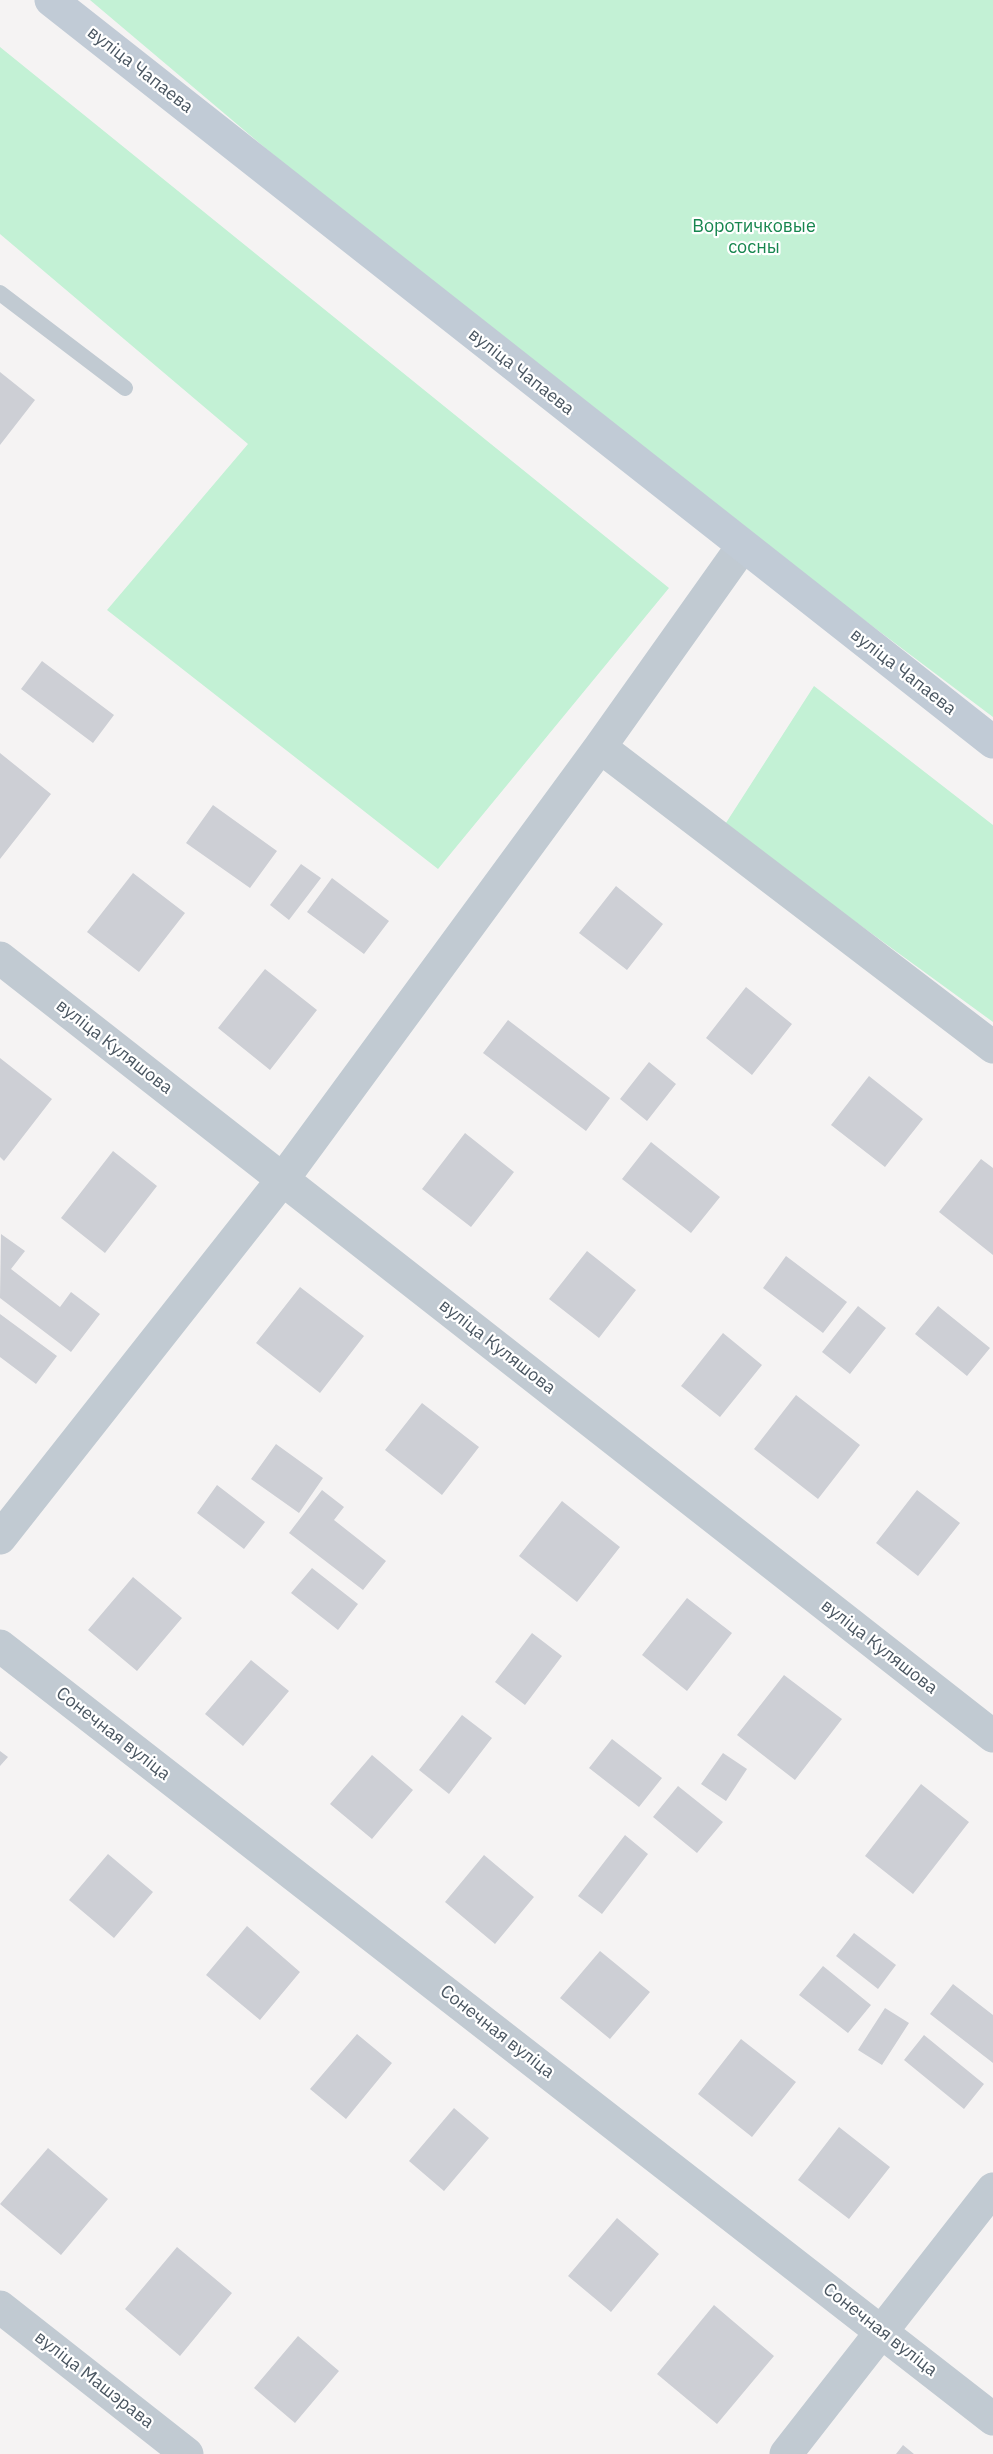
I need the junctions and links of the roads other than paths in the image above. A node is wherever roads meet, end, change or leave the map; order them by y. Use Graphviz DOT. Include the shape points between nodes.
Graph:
graph roads {
  1 [pos="51,0"];
  2 [pos="0,293"];
  3 [pos="125,388"];
  4 [pos="742,546"];
  5 [pos="993,742"];
  6 [pos="600,747"];
  7 [pos="0,958"];
  8 [pos="993,1047"];
  9 [pos="283,1179"];
  10 [pos="0,1538"];
  11 [pos="0,1646"];
  12 [pos="993,1736"];
  13 [pos="993,2189"];
  14 [pos="0,2307"];
  15 [pos="882,2331"];
  16 [pos="993,2419"];
  17 [pos="187,2454"];
  18 [pos="786,2454"];
  1 -- 4 [label="main road, вуліца Чапаева"];
  2 -- 3 [label="lane"];
  4 -- 5 [label="main road, вуліца Чапаева"];
  4 -- 6 [label="street"];
  6 -- 8 [label="street"];
  6 -- 9 [label="street"];
  7 -- 9 [label="street, вуліца Куляшова"];
  9 -- 10 [label="street"];
  9 -- 12 [label="street, вуліца Куляшова"];
  11 -- 15 [label="street, Сонечная вуліца"];
  13 -- 15 [label="street"];
  14 -- 17 [label="street, вуліца Машэрава"];
  15 -- 16 [label="street, Сонечная вуліца"];
  15 -- 18 [label="street"];
}
